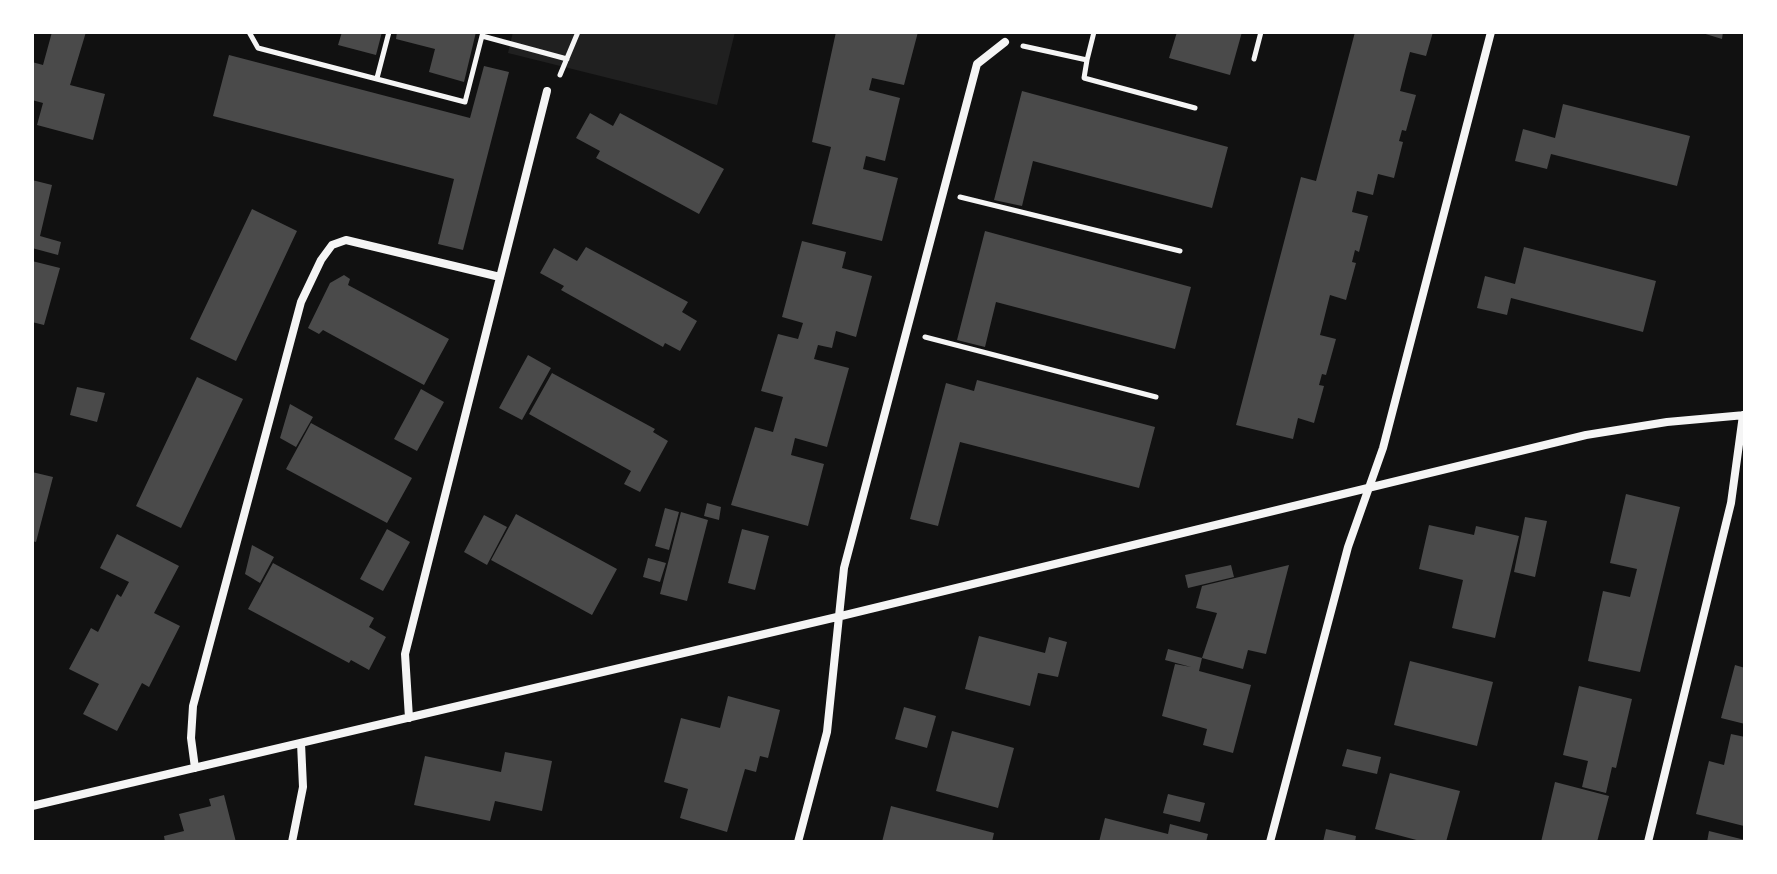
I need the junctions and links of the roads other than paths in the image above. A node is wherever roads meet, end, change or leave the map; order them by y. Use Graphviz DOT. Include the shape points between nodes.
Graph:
graph roads {
  1 [pos="1491,32"];
  2 [pos="1005,42"];
  3 [pos="547,91"];
  4 [pos="500,277"];
  5 [pos="1744,415"];
  6 [pos="1368,489"];
  7 [pos="837,617"];
  8 [pos="409,718"];
  9 [pos="301,743"];
  10 [pos="195,768"];
  11 [pos="32,806"];
  12 [pos="292,842"];
  13 [pos="798,842"];
  14 [pos="1270,842"];
  15 [pos="1648,842"];
  1 -- 6 [label="street"];
  2 -- 7 [label="street" via="977,64 844,568"];
  3 -- 4 [label="street"];
  4 -- 8 [label="street" via="405,654"];
  4 -- 10 [label="street" via="346,240 332,245 321,260 301,302 193,706"];
  5 -- 6 [label="street" via="1586,435"];
  5 -- 15 [label="street" via="1731,503"];
  6 -- 7 [label="street"];
  6 -- 14 [label="street"];
  7 -- 8 [label="street"];
  7 -- 13 [label="street" via="827,732"];
  8 -- 9 [label="street"];
  9 -- 10 [label="street"];
  9 -- 12 [label="street" via="303,787"];
  10 -- 11 [label="street"];
}
